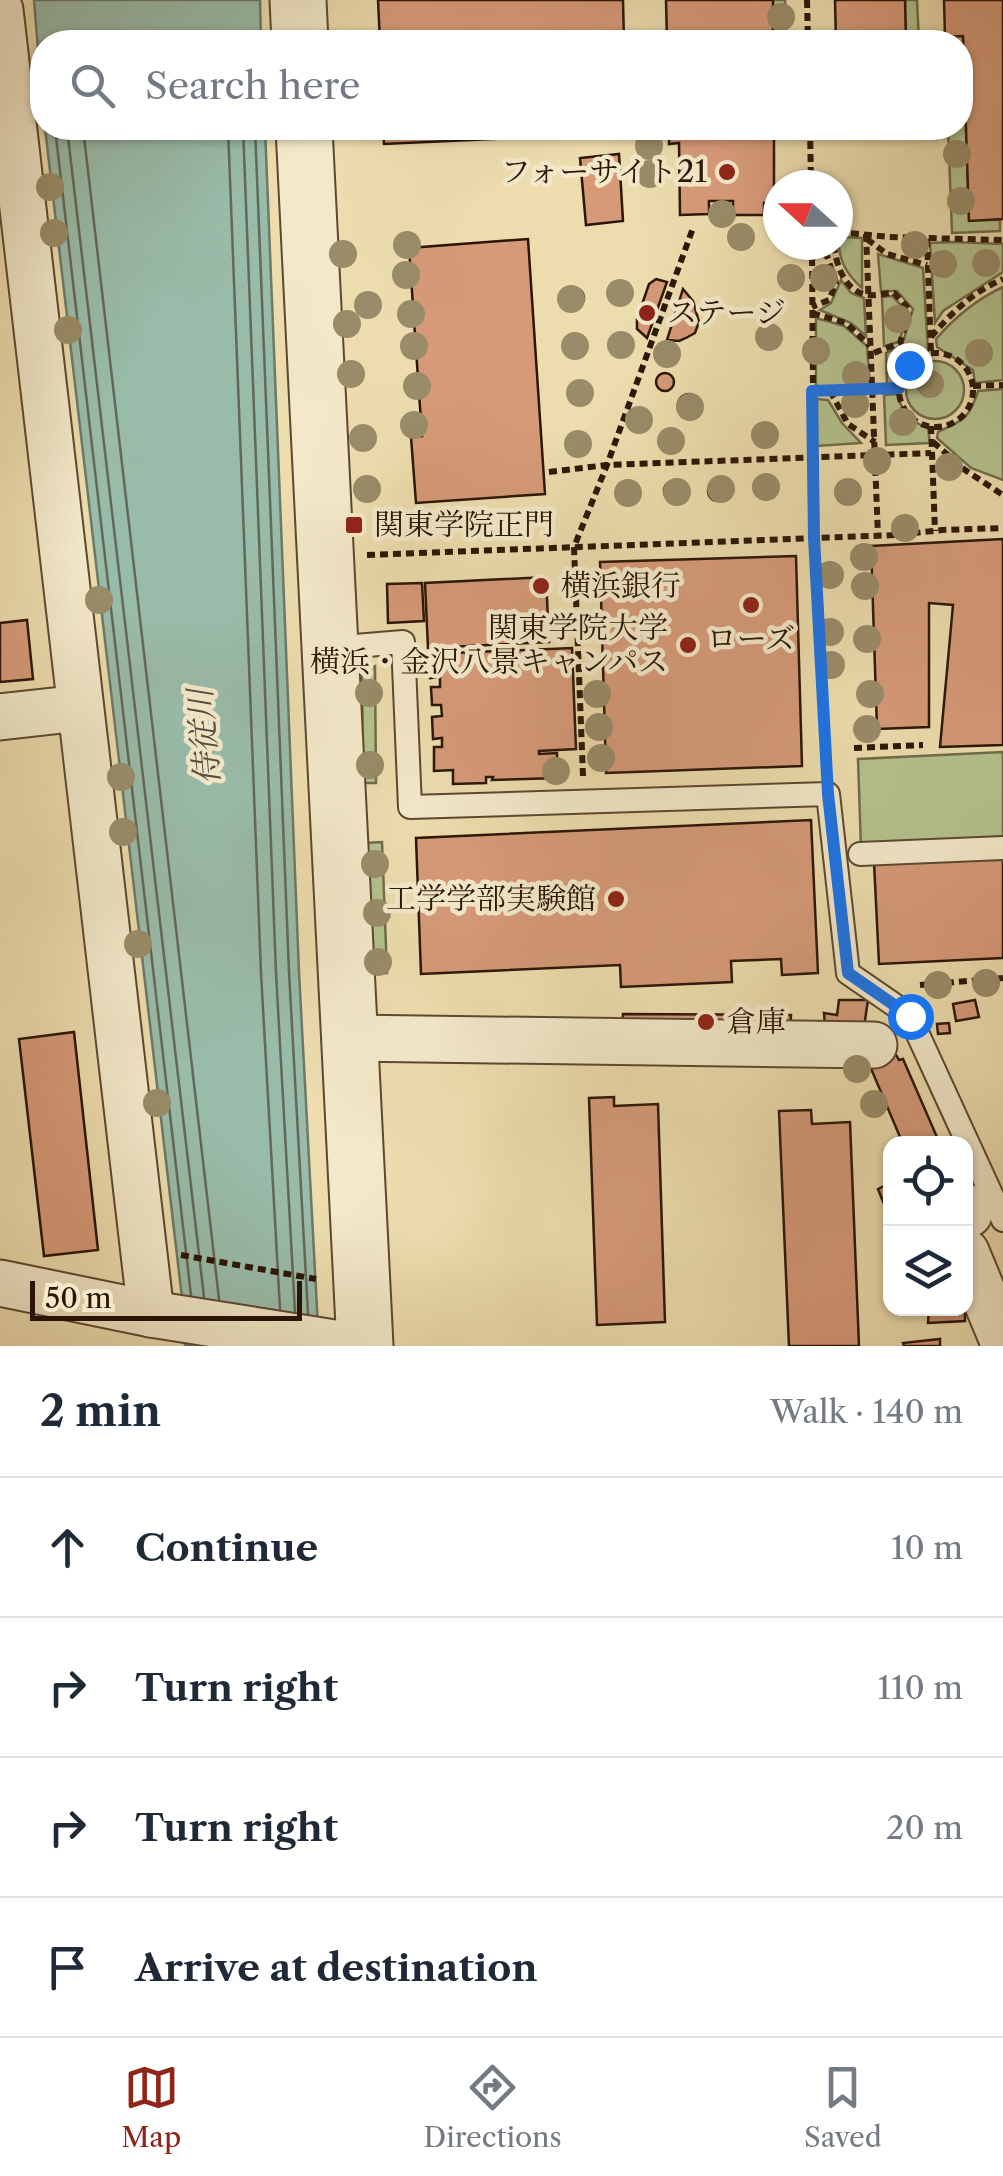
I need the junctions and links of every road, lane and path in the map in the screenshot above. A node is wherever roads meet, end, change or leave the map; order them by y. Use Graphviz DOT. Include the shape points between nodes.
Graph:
graph roads {
  1 [pos="298,0"];
  2 [pos="807,0"];
  3 [pos="1,20"];
  4 [pos="299,30"];
  5 [pos="808,30"];
  6 [pos="305,140"];
  7 [pos="810,140"];
  8 [pos="811,170"];
  9 [pos="693,228"];
  10 [pos="853,234"];
  11 [pos="866,236"];
  12 [pos="927,238"];
  13 [pos="1003,240"];
  14 [pos="812,260"];
  15 [pos="828,260"];
  16 [pos="837,260"];
  17 [pos="926,264"];
  18 [pos="1003,279"];
  19 [pos="868,295"];
  20 [pos="812,310"];
  21 [pos="930,338"];
  22 [pos="871,351"];
  23 [pos="931,353"];
  24 [pos="1003,385"];
  25 [pos="973,386"];
  26 [pos="899,388"];
  27 [pos="874,390"];
  28 [pos="812,391"];
  29 [pos="830,391"];
  30 [pos="932,426"];
  31 [pos="932,441"];
  32 [pos="876,443"];
  33 [pos="931,453"];
  34 [pos="877,456"];
  35 [pos="812,458"];
  36 [pos="607,464"];
  37 [pos="549,472"];
  38 [pos="1003,495"];
  39 [pos="1003,528"];
  40 [pos="935,531"];
  41 [pos="878,536"];
  42 [pos="814,538"];
  43 [pos="574,547"];
  44 [pos="326,556"];
  45 [pos="331,648"];
  46 [pos="80,708"];
  47 [pos="0,717"];
  48 [pos="923,745"];
  49 [pos="854,748"];
  50 [pos="828,794"];
  51 [pos="584,802"];
  52 [pos="1003,848"];
  53 [pos="860,854"];
  54 [pos="1003,978"];
  55 [pos="872,989"];
  56 [pos="350,1038"];
  57 [pos="874,1045"];
  58 [pos="1003,1220"];
  59 [pos="176,1254"];
  60 [pos="973,1269"];
  61 [pos="330,1281"];
  62 [pos="0,1283"];
  63 [pos="169,1316"];
  64 [pos="1003,1341"];
  65 [pos="349,1345"];
  1 -- 4 [label="street"];
  2 -- 5 [label="path"];
  3 -- 46 [label="street"];
  6 -- 44 [label="street"];
  7 -- 8 [label="path"];
  9 -- 36 [label="path"];
  10 -- 11 [label="path"];
  11 -- 12 [label="path"];
  11 -- 17 [label="path" via="887,254"];
  11 -- 19 [label="path"];
  12 -- 13 [label="path"];
  12 -- 17 [label="path"];
  14 -- 20 [label="path"];
  15 -- 20 [label="path" via="836,283 828,300"];
  16 -- 19 [label="path" via="856,292"];
  17 -- 21 [label="path"];
  18 -- 21 [label="path" via="966,300"];
  19 -- 22 [label="path"];
  19 -- 22 [label="path" via="894,292 910,310 900,344"];
  20 -- 22 [label="path" via="846,323"];
  20 -- 28 [label="path"];
  21 -- 23 [label="path"];
  22 -- 27 [label="path"];
  23 -- 25 [label="path" via="954,357"];
  23 -- 26 [label="path" via="909,365"];
  24 -- 25 [label="path"];
  25 -- 30 [label="path" via="962,416"];
  26 -- 27 [label="path"];
  26 -- 30 [label="path" via="904,409"];
  27 -- 29 [label="path"];
  27 -- 32 [label="path"];
  28 -- 29 [label="path"];
  28 -- 35 [label="path"];
  29 -- 32 [label="path" via="848,424"];
  30 -- 31 [label="path"];
  31 -- 33 [label="path"];
  31 -- 38 [label="path"];
  32 -- 34 [label="path"];
  33 -- 34 [label="path"];
  33 -- 40 [label="path"];
  34 -- 35 [label="path"];
  34 -- 41 [label="path"];
  35 -- 36 [label="path"];
  35 -- 42 [label="path"];
  36 -- 37 [label="path"];
  36 -- 43 [label="path"];
  39 -- 40 [label="path"];
  40 -- 41 [label="path"];
  41 -- 42 [label="path"];
  42 -- 43 [label="path"];
  42 -- 50 [label="path"];
  43 -- 44 [label="path"];
  43 -- 51 [label="path"];
  44 -- 45 [label="street"];
  45 -- 51 [label="lane" via="403,642 410,807"];
  45 -- 56 [label="street"];
  46 -- 47 [label="street"];
  46 -- 63 [label="street"];
  48 -- 49 [label="path"];
  50 -- 51 [label="lane"];
  50 -- 55 [label="lane" via="848,973"];
  52 -- 53 [label="lane"];
  54 -- 55 [label="path"];
  55 -- 58 [label="lane" via="910,1016"];
  56 -- 57 [label="street"];
  56 -- 65 [label="street"];
  59 -- 61 [label="path"];
  60 -- 64 [label="street"];
  62 -- 63 [label="street"];
  63 -- 65 [label="street"];
}
